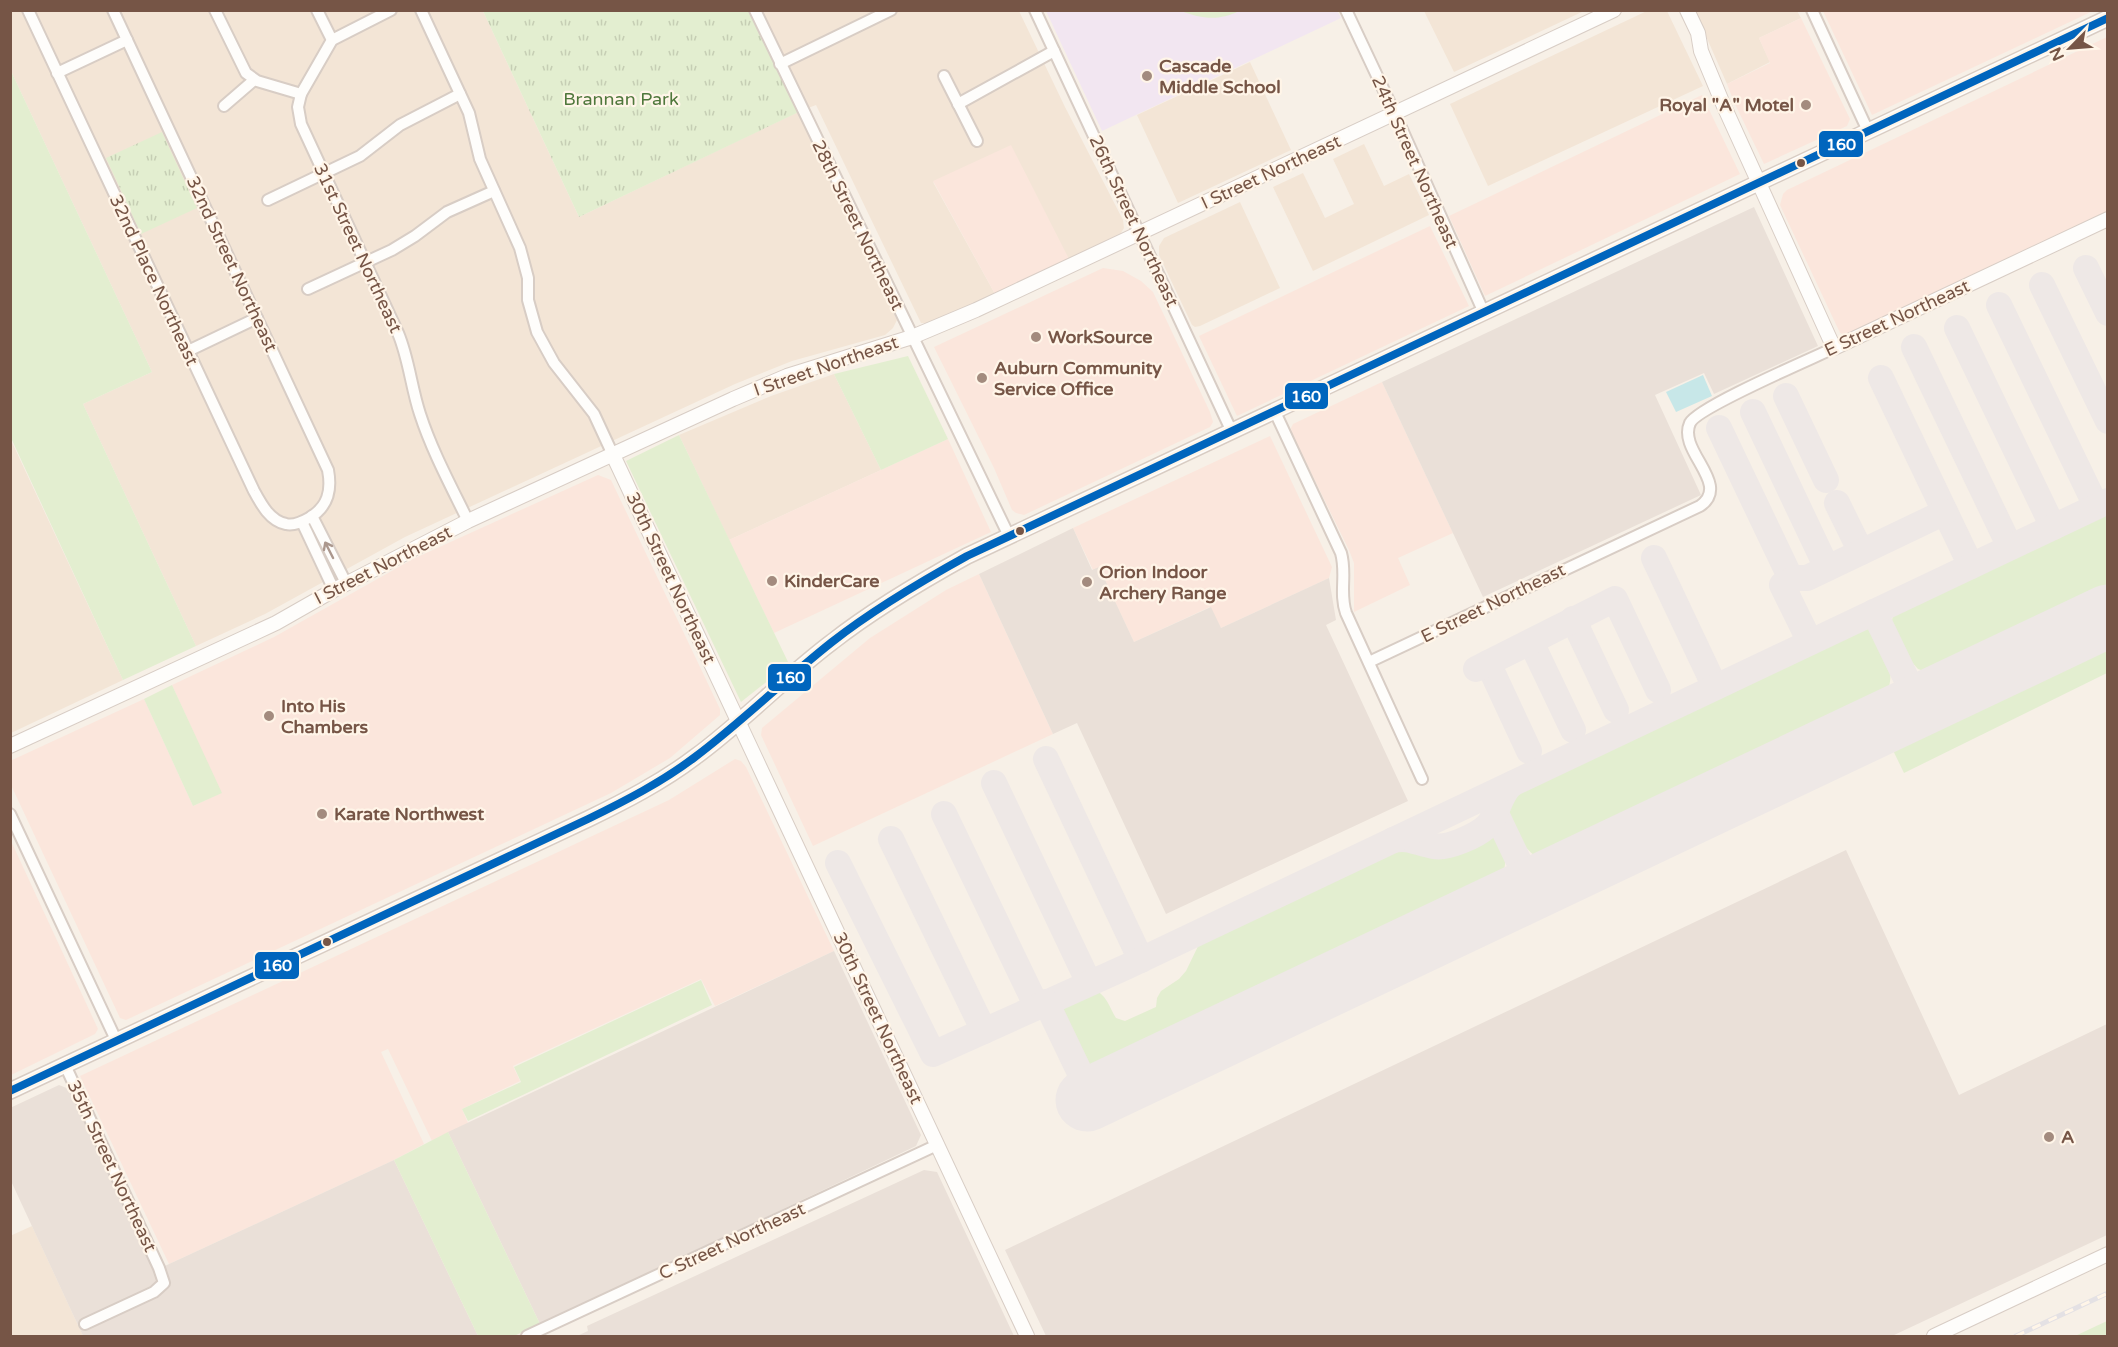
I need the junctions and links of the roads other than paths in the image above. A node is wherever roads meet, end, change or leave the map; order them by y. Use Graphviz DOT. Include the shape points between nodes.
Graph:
graph roads {
  1 [pos="28,10"];
  2 [pos="113,10"];
  3 [pos="215,10"];
  4 [pos="317,10"];
  5 [pos="391,10"];
  6 [pos="421,10"];
  7 [pos="755,10"];
  8 [pos="891,10"];
  9 [pos="1035,10"];
  10 [pos="1346,10"];
  11 [pos="1614,10"];
  12 [pos="1676,10"];
  13 [pos="1687,10"];
  14 [pos="1812,10"];
  15 [pos="2108,18"];
  16 [pos="127,40"];
  17 [pos="332,40"];
  18 [pos="1054,51"];
  19 [pos="1701,51"];
  20 [pos="780,64"];
  21 [pos="57,73"];
  22 [pos="944,76"];
  23 [pos="255,80"];
  24 [pos="301,94"];
  25 [pos="460,94"];
  26 [pos="958,104"];
  27 [pos="224,106"];
  28 [pos="1395,114"];
  29 [pos="1868,131"];
  30 [pos="977,141"];
  31 [pos="324,174"];
  32 [pos="1759,183"];
  33 [pos="494,190"];
  34 [pos="268,200"];
  35 [pos="2108,219"];
  36 [pos="1140,234"];
  37 [pos="365,262"];
  38 [pos="308,289"];
  39 [pos="1484,313"];
  40 [pos="257,318"];
  41 [pos="912,337"];
  42 [pos="1834,348"];
  43 [pos="188,351"];
  44 [pos="1275,412"];
  45 [pos="1232,432"];
  46 [pos="613,455"];
  47 [pos="307,519"];
  48 [pos="468,521"];
  49 [pos="1009,536"];
  50 [pos="340,586"];
  51 [pos="1369,662"];
  52 [pos="739,722"];
  53 [pos="10,746"];
  54 [pos="1422,779"];
  55 [pos="10,814"];
  56 [pos="117,1042"];
  57 [pos="65,1065"];
  58 [pos="10,1091"];
  59 [pos="938,1144"];
  60 [pos="2108,1254"];
  61 [pos="85,1324"];
  62 [pos="527,1336"];
  63 [pos="1027,1336"];
  64 [pos="1934,1336"];
  1 -- 21 [label="street, 32nd Place Northeast"];
  2 -- 16 [label="street, 32nd Street Northeast"];
  3 -- 23 [label="street" via="243,69"];
  4 -- 17 [label="street"];
  5 -- 17 [label="street"];
  6 -- 25 [label="street, 30th Street Northeast"];
  7 -- 20 [label="street, 28th Street Northeast"];
  8 -- 20 [label="street"];
  9 -- 18 [label="street, 26th Street Northeast"];
  10 -- 28 [label="street, 24th Street Northeast"];
  11 -- 28 [label="street, I Street Northeast"];
  12 -- 19 [label="street"];
  13 -- 19 [label="street"];
  14 -- 29 [label="street"];
  15 -- 29 [label="main road"];
  16 -- 21 [label="street"];
  16 -- 40 [label="street, 32nd Street Northeast"];
  17 -- 24 [label="street"];
  18 -- 26 [label="street"];
  18 -- 36 [label="street, 26th Street Northeast"];
  19 -- 32 [label="street"];
  20 -- 41 [label="street, 28th Street Northeast"];
  21 -- 43 [label="street, 32nd Place Northeast"];
  22 -- 26 [label="street"];
  23 -- 24 [label="street"];
  23 -- 27 [label="street"];
  24 -- 31 [label="street, 31st Street Northeast" via="300,121"];
  25 -- 31 [label="street" via="400,125 360,156"];
  25 -- 33 [label="street, 30th Street Northeast"];
  26 -- 30 [label="street"];
  28 -- 36 [label="street, I Street Northeast"];
  28 -- 39 [label="street, 24th Street Northeast"];
  29 -- 32 [label="main road"];
  31 -- 34 [label="street"];
  31 -- 37 [label="street, 31st Street Northeast"];
  32 -- 39 [label="main road"];
  32 -- 42 [label="street"];
  33 -- 37 [label="street" via="456,207 407,242"];
  33 -- 46 [label="street, 30th Street Northeast" via="523,257 537,332 554,363 594,414"];
  35 -- 42 [label="street, E Street Northeast"];
  36 -- 41 [label="street, I Street Northeast"];
  36 -- 45 [label="street, 26th Street Northeast"];
  37 -- 38 [label="street"];
  37 -- 48 [label="street, 31st Street Northeast" via="404,346 429,439"];
  39 -- 44 [label="main road"];
  40 -- 43 [label="street"];
  40 -- 47 [label="street, 32nd Street Northeast" via="328,470 329,495 319,512"];
  41 -- 46 [label="street, I Street Northeast" via="787,376"];
  41 -- 49 [label="street, 28th Street Northeast"];
  42 -- 51 [label="street, E Street Northeast" via="1709,408 1690,423 1691,446 1710,484 1706,502"];
  43 -- 47 [label="street, 32nd Place Northeast" via="261,504 289,525"];
  44 -- 45 [label="main road"];
  44 -- 51 [label="street" via="1341,553 1345,568 1342,604"];
  45 -- 49 [label="main road"];
  46 -- 48 [label="street, I Street Northeast"];
  46 -- 52 [label="street, 30th Street Northeast"];
  47 -- 50 [label="street"];
  48 -- 50 [label="street, I Street Northeast"];
  49 -- 52 [label="main road" via="919,582 874,611 830,643"];
  50 -- 53 [label="street, I Street Northeast" via="267,627"];
  51 -- 54 [label="street"];
  52 -- 56 [label="main road" via="676,771 625,801"];
  52 -- 59 [label="street, 30th Street Northeast"];
  55 -- 56 [label="street"];
  56 -- 57 [label="main road"];
  57 -- 58 [label="main road"];
  57 -- 61 [label="street, 35th Street Northeast" via="164,1283 161,1288"];
  59 -- 62 [label="street, C Street Northeast"];
  59 -- 63 [label="street, 30th Street Northeast"];
  60 -- 64 [label="street"];
}
